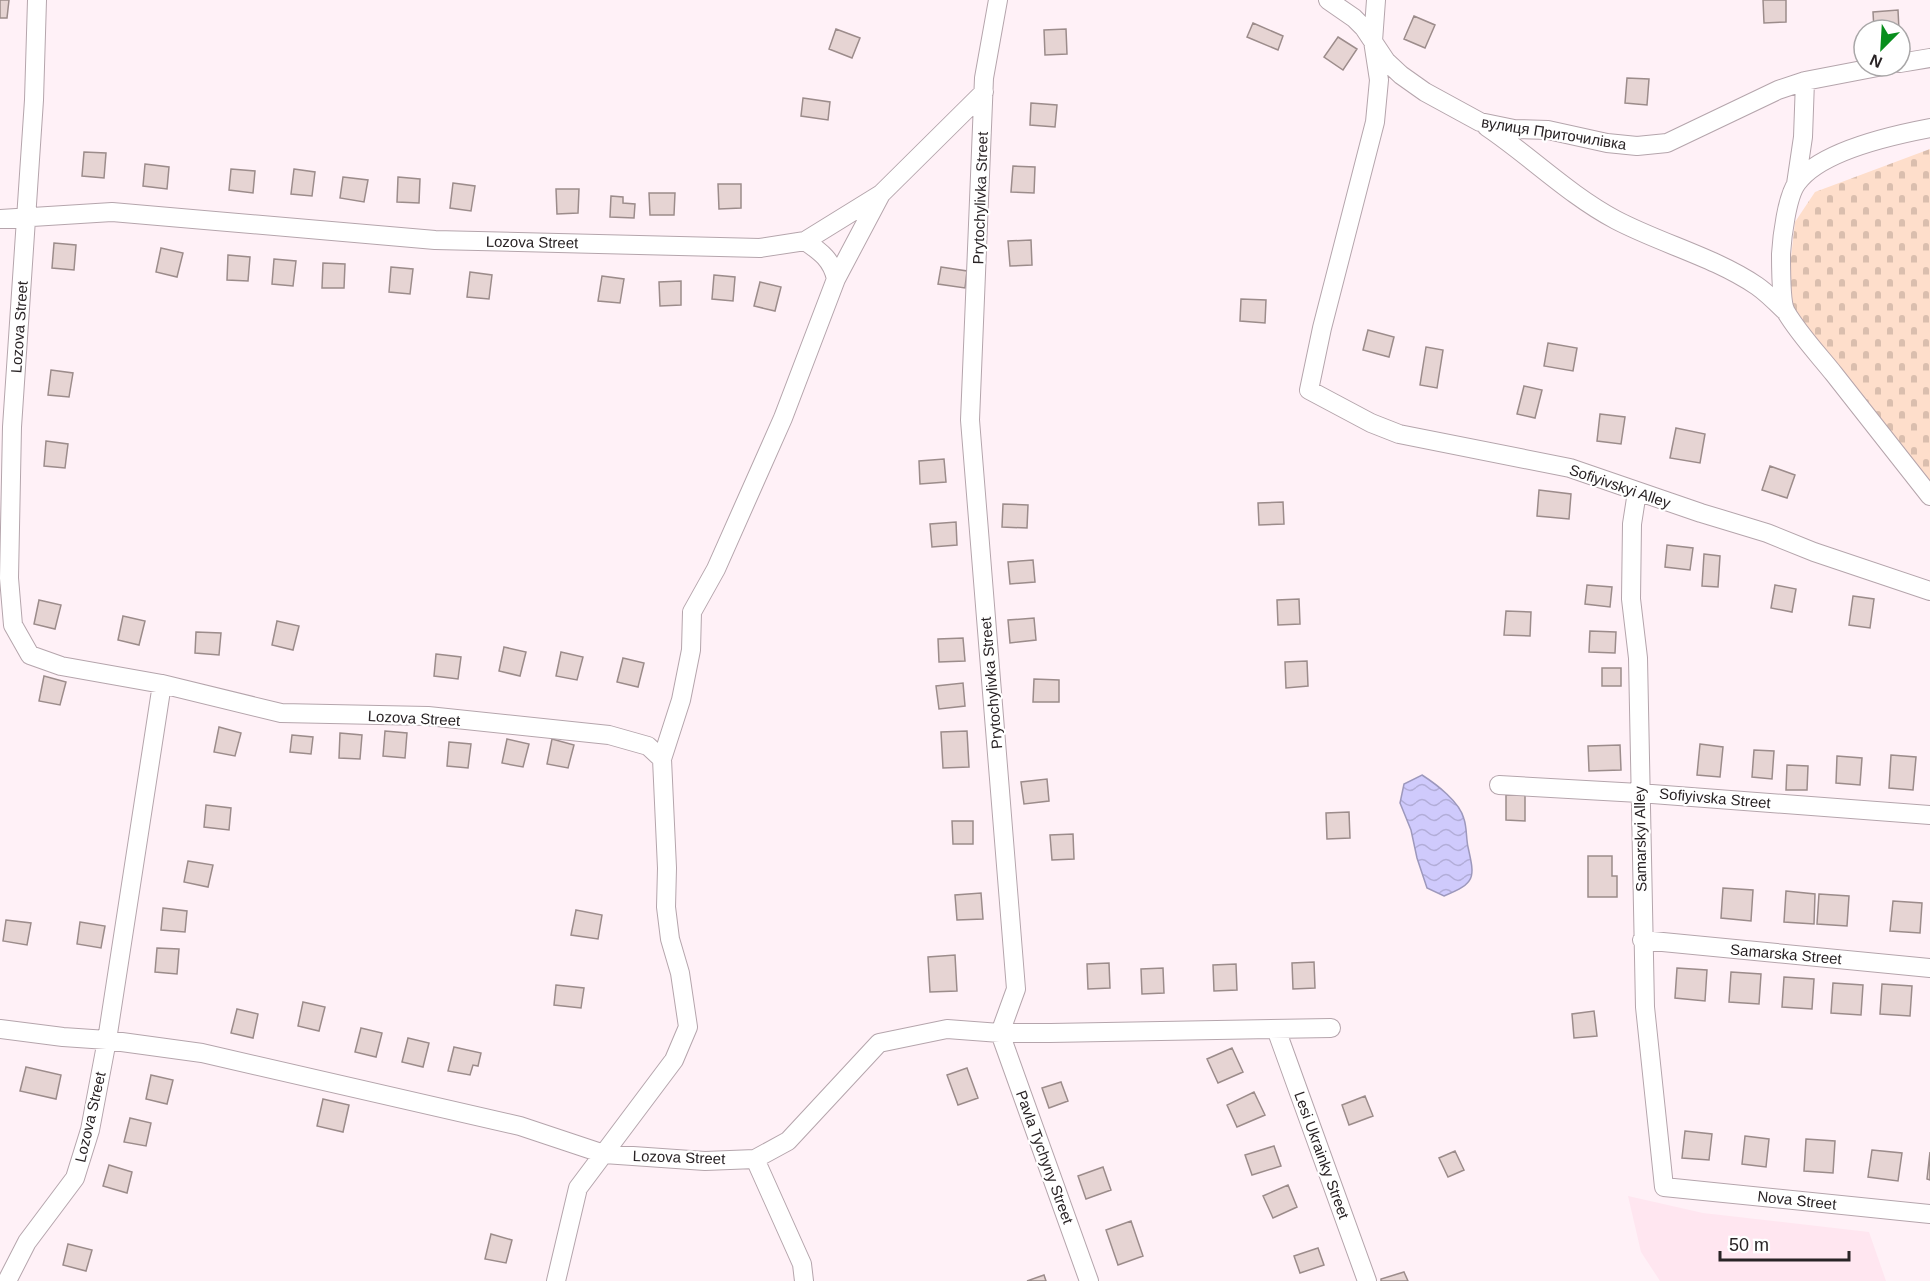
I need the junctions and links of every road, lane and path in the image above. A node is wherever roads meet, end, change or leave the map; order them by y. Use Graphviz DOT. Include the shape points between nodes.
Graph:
graph roads {
  1 [pos="37,0"];
  2 [pos="998,0"];
  3 [pos="1328,0"];
  4 [pos="1376,0"];
  5 [pos="1373,41"];
  6 [pos="1930,58"];
  7 [pos="1912,61"];
  8 [pos="1852,72"];
  9 [pos="1805,81"];
  10 [pos="984,92"];
  11 [pos="1480,122"];
  12 [pos="1930,128"];
  13 [pos="1796,184"];
  14 [pos="881,194"];
  15 [pos="25,218"];
  16 [pos="0,219"];
  17 [pos="805,241"];
  18 [pos="836,279"];
  19 [pos="1784,310"];
  20 [pos="1637,492"];
  21 [pos="1930,496"];
  22 [pos="1930,591"];
  23 [pos="162,684"];
  24 [pos="662,759"];
  25 [pos="1499,785"];
  26 [pos="1639,792"];
  27 [pos="1930,815"];
  28 [pos="1642,940"];
  29 [pos="1930,968"];
  30 [pos="1331,1028"];
  31 [pos="0,1029"];
  32 [pos="1276,1029"];
  33 [pos="1000,1033"];
  34 [pos="107,1040"];
  35 [pos="604,1154"];
  36 [pos="755,1159"];
  37 [pos="1664,1187"];
  38 [pos="1930,1214"];
  39 [pos="7,1281"];
  40 [pos="556,1281"];
  41 [pos="804,1281"];
  42 [pos="1089,1281"];
  43 [pos="1367,1281"];
  1 -- 15 [label="street, Lozova Street"];
  2 -- 10 [label="street, Prytochylivka Street"];
  3 -- 5 [label="street, вулиця Приточилівка" via="1354,18"];
  4 -- 5 [label="street"];
  5 -- 11 [label="street, вулиця Приточилівка" via="1393,69"];
  5 -- 20 [label="street, Sofiyivskyi Alley" via="1378,80 1375,122 1309,390 1399,434 1570,468"];
  6 -- 7 [label="street"];
  8 -- 9 [label="street, вулиця Приточилівка"];
  9 -- 11 [label="street, вулиця Приточилівка" via="1682,137 1655,145 1607,143 1548,130"];
  9 -- 13 [label="street"];
  10 -- 14 [label="street, Lozova Street"];
  10 -- 33 [label="street, Prytochylivka Street" via="970,420 1016,989"];
  11 -- 19 [label="street" via="1590,205 1756,286"];
  12 -- 13 [label="street" via="1838,154 1809,171"];
  13 -- 19 [label="street" via="1782,244"];
  14 -- 17 [label="street, Lozova Street"];
  14 -- 18 [label="street"];
  15 -- 16 [label="street, Lozova Street"];
  15 -- 17 [label="street, Lozova Street" via="112,212 435,240 760,248"];
  15 -- 23 [label="street, Lozova Street" via="12,428 9,578 13,625 30,655 61,666"];
  17 -- 18 [label="street" via="833,266"];
  18 -- 24 [label="street" via="778,428 716,568 692,612 691,650 681,700"];
  19 -- 21 [label="street"];
  20 -- 22 [label="street, Sofiyivskyi Alley"];
  20 -- 26 [label="street, Samarskyi Alley" via="1632,524 1631,599 1638,658"];
  23 -- 24 [label="street, Lozova Street" via="281,712 428,717 609,735 648,746"];
  23 -- 34 [label="street, Lozova Street"];
  24 -- 35 [label="street" via="668,868 666,908 688,1027 674,1060"];
  25 -- 26 [label="street, Sofiyivska Street"];
  26 -- 27 [label="street, Sofiyivska Street"];
  26 -- 28 [label="street, Samarskyi Alley"];
  28 -- 29 [label="street, Samarska Street"];
  28 -- 37 [label="street, Samarskyi Alley"];
  30 -- 32 [label="street"];
  31 -- 34 [label="street, Lozova Street"];
  32 -- 33 [label="street"];
  32 -- 43 [label="street, Lesi Ukrainky Street"];
  33 -- 36 [label="street" via="947,1029 879,1043 788,1141"];
  33 -- 42 [label="street, Pavla Tychyny Street"];
  34 -- 35 [label="street, Lozova Street" via="202,1053 325,1081 520,1126"];
  34 -- 39 [label="street, Lozova Street" via="90,1130 75,1178 27,1242"];
  35 -- 36 [label="street, Lozova Street" via="705,1161"];
  35 -- 40 [label="street" via="578,1188"];
  36 -- 41 [label="street" via="802,1264"];
  37 -- 38 [label="street, Nova Street"];
}
